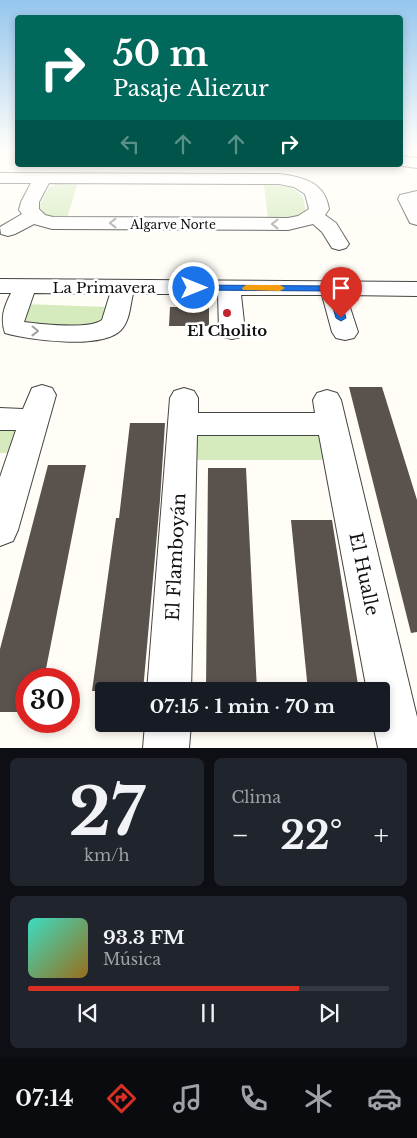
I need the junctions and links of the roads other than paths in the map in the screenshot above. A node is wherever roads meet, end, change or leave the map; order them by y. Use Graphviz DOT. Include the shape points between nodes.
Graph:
graph roads {
  1 [pos="39,184"];
  2 [pos="303,184"];
  3 [pos="417,197"];
  4 [pos="34,216"];
  5 [pos="313,217"];
  6 [pos="417,218"];
  7 [pos="8,230"];
  8 [pos="339,244"];
  9 [pos="0,286"];
  10 [pos="25,286"];
  11 [pos="123,287"];
  12 [pos="229,288"];
  13 [pos="332,288"];
  14 [pos="417,289"];
  15 [pos="232,331"];
  16 [pos="346,332"];
  17 [pos="330,412"];
  18 [pos="0,419"];
  19 [pos="0,530"];
  20 [pos="169,682"];
  21 [pos="167,732"];
  22 [pos="166,748"];
  23 [pos="401,748"];
  1 -- 4 [label="street" via="28,206"];
  2 -- 5 [label="street" via="317,195 319,209"];
  3 -- 6 [label="street" via="407,199"];
  5 -- 4 [label="street, Algarve Norte, one-way" via="280,224 61,223"];
  4 -- 7 [label="street"];
  5 -- 8 [label="street" via="328,225"];
  9 -- 10 [label="street, La Primavera"];
  10 -- 11 [label="street, La Primavera"];
  10 -- 11 [label="street, one-way" via="11,320 14,327 26,331 83,332 105,330 114,323"];
  11 -- 12 [label="street, La Primavera"];
  12 -- 13 [label="street, La Primavera"];
  12 -- 15 [label="street"];
  13 -- 14 [label="street, La Primavera"];
  13 -- 16 [label="street"];
  17 -- 20 [label="street, El Flamboyán" via="183,411"];
  17 -- 23 [label="street, El Hualle"];
  18 -- 19 [label="street" via="38,407"];
  21 -- 22 [label="street"];
}
